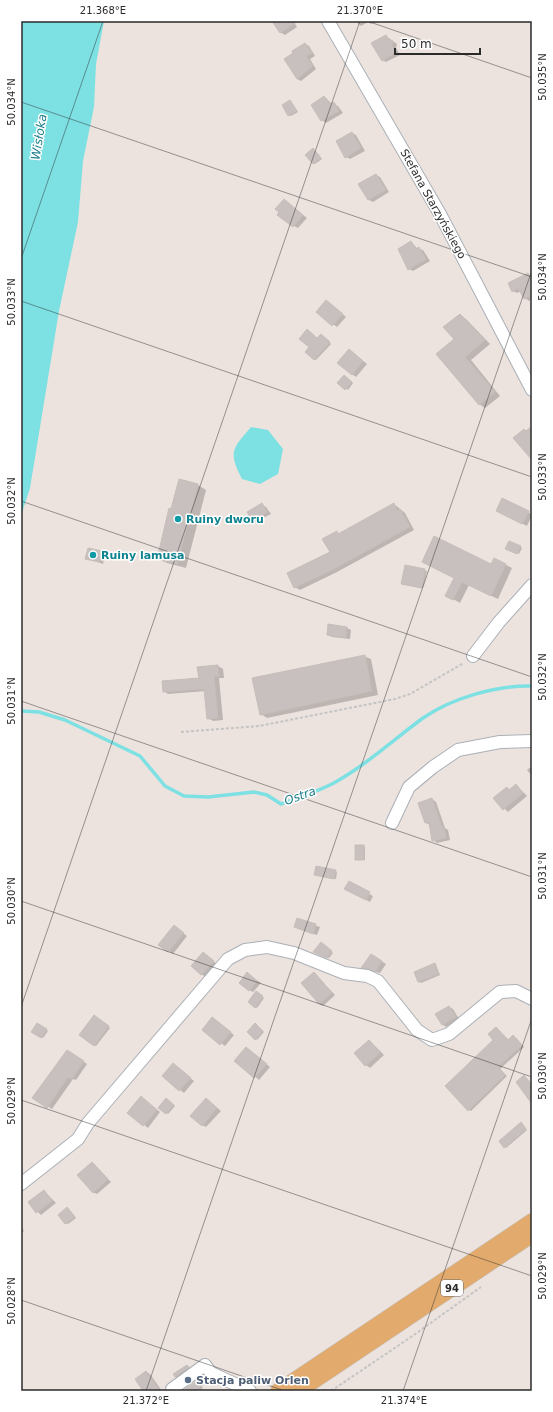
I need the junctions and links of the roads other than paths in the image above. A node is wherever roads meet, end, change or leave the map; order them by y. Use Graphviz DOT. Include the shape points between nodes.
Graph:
graph roads {
  1 [pos="328,21"];
  2 [pos="531,383"];
  3 [pos="532,585"];
  4 [pos="474,656"];
  5 [pos="532,741"];
  6 [pos="392,823"];
  7 [pos="532,999"];
  8 [pos="21,1184"];
  9 [pos="532,1221"];
  10 [pos="532,1235"];
  11 [pos="172,1391"];
  12 [pos="250,1391"];
  13 [pos="278,1391"];
  14 [pos="299,1391"];
  1 -- 2 [label="street, Stefana Starzyńskiego" via="440,214"];
  3 -- 4 [label="street" via="499,622"];
  5 -- 6 [label="street" via="500,742 458,750 409,787"];
  7 -- 8 [label="street" via="516,991 500,992 449,1034 432,1040 417,1030 378,980 344,973 287,951 267,947 245,950 228,959 88,1122 78,1139"];
  9 -- 13 [label="main road, 94"];
  10 -- 14 [label="main road, 94"];
  11 -- 12 [label="street" via="205,1365 212,1373"];
}
